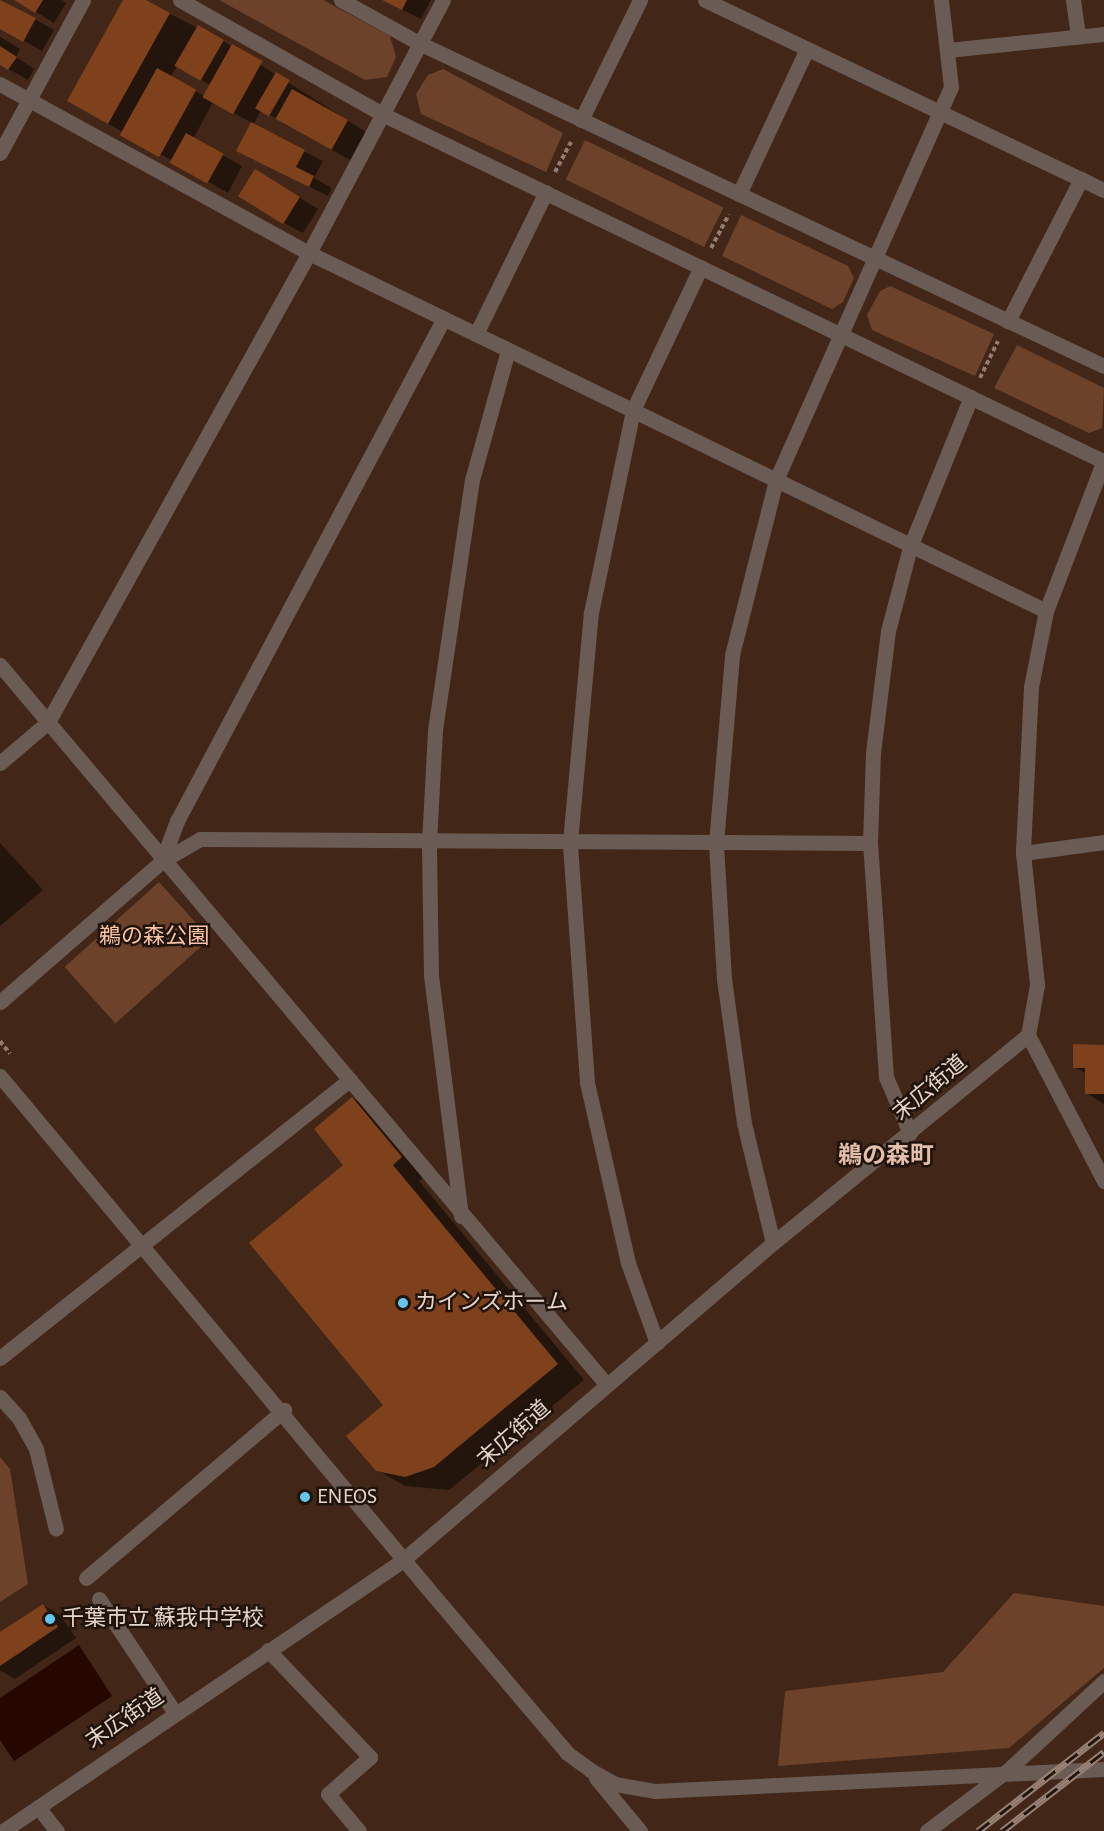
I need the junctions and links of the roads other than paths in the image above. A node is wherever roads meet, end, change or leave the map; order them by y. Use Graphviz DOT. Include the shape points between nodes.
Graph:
graph roads {
  1 [pos="82,0"];
  2 [pos="180,0"];
  3 [pos="341,0"];
  4 [pos="442,0"];
  5 [pos="640,0"];
  6 [pos="705,0"];
  7 [pos="942,0"];
  8 [pos="1073,0"];
  9 [pos="1104,34"];
  10 [pos="1078,37"];
  11 [pos="419,44"];
  12 [pos="807,49"];
  13 [pos="948,50"];
  14 [pos="0,84"];
  15 [pos="29,100"];
  16 [pos="382,114"];
  17 [pos="942,114"];
  18 [pos="581,120"];
  19 [pos="0,153"];
  20 [pos="1081,179"];
  21 [pos="1104,190"];
  22 [pos="546,192"];
  23 [pos="739,194"];
  24 [pos="309,253"];
  25 [pos="876,259"];
  26 [pos="701,267"];
  27 [pos="444,318"];
  28 [pos="1008,321"];
  29 [pos="476,334"];
  30 [pos="842,334"];
  31 [pos="508,350"];
  32 [pos="1104,366"];
  33 [pos="971,397"];
  34 [pos="633,410"];
  35 [pos="1104,461"];
  36 [pos="776,480"];
  37 [pos="910,547"];
  38 [pos="1046,611"];
  39 [pos="0,665"];
  40 [pos="48,722"];
  41 [pos="0,763"];
  42 [pos="429,842"];
  43 [pos="570,842"];
  44 [pos="1104,842"];
  45 [pos="716,843"];
  46 [pos="870,843"];
  47 [pos="1023,854"];
  48 [pos="162,861"];
  49 [pos="0,1002"];
  50 [pos="1029,1035"];
  51 [pos="0,1076"];
  52 [pos="350,1080"];
  53 [pos="910,1133"];
  54 [pos="1104,1181"];
  55 [pos="461,1217"];
  56 [pos="773,1243"];
  57 [pos="141,1246"];
  58 [pos="657,1343"];
  59 [pos="0,1358"];
  60 [pos="606,1384"];
  61 [pos="0,1397"];
  62 [pos="284,1410"];
  63 [pos="56,1529"];
  64 [pos="403,1560"];
  65 [pos="86,1578"];
  66 [pos="99,1599"];
  67 [pos="268,1650"];
  68 [pos="1104,1681"];
  69 [pos="174,1713"];
  70 [pos="1104,1769"];
  71 [pos="590,1770"];
  72 [pos="1008,1770"];
  73 [pos="38,1807"];
  74 [pos="3,1831"];
  75 [pos="57,1831"];
  76 [pos="359,1831"];
  77 [pos="640,1831"];
  78 [pos="927,1831"];
  1 -- 15 [label="street"];
  2 -- 16 [label="street"];
  3 -- 11 [label="street"];
  4 -- 11 [label="street"];
  5 -- 18 [label="street"];
  6 -- 12 [label="street"];
  7 -- 13 [label="street"];
  8 -- 10 [label="street"];
  9 -- 10 [label="street"];
  10 -- 13 [label="street"];
  11 -- 16 [label="street"];
  11 -- 18 [label="street"];
  12 -- 17 [label="street"];
  12 -- 23 [label="street"];
  13 -- 17 [label="street" via="951,87"];
  14 -- 15 [label="street"];
  15 -- 19 [label="street"];
  15 -- 24 [label="street"];
  16 -- 22 [label="street"];
  16 -- 24 [label="street"];
  17 -- 20 [label="street"];
  17 -- 25 [label="street"];
  18 -- 23 [label="street"];
  20 -- 21 [label="street"];
  20 -- 28 [label="street"];
  22 -- 26 [label="street"];
  22 -- 29 [label="street"];
  23 -- 25 [label="street"];
  24 -- 27 [label="street"];
  24 -- 40 [label="street"];
  25 -- 28 [label="street"];
  25 -- 30 [label="street"];
  26 -- 30 [label="street"];
  26 -- 34 [label="street"];
  27 -- 29 [label="street"];
  27 -- 48 [label="street" via="177,822"];
  28 -- 32 [label="street"];
  29 -- 31 [label="street"];
  30 -- 33 [label="street"];
  30 -- 36 [label="street"];
  31 -- 34 [label="street"];
  31 -- 42 [label="street" via="472,480 448,612"];
  33 -- 35 [label="street"];
  33 -- 37 [label="street"];
  34 -- 36 [label="street"];
  34 -- 43 [label="street" via="591,614"];
  35 -- 38 [label="street"];
  36 -- 37 [label="street"];
  36 -- 45 [label="street" via="732,655"];
  37 -- 38 [label="street"];
  37 -- 46 [label="street" via="888,631 873,753"];
  38 -- 47 [label="street" via="1031,687"];
  39 -- 40 [label="street"];
  40 -- 41 [label="street"];
  40 -- 48 [label="street"];
  42 -- 43 [label="street"];
  42 -- 48 [label="street" via="201,838"];
  42 -- 55 [label="street" via="431,975"];
  43 -- 45 [label="street"];
  43 -- 58 [label="street" via="588,1082 628,1263"];
  44 -- 47 [label="street"];
  45 -- 46 [label="street"];
  45 -- 56 [label="street" via="724,979 744,1123"];
  46 -- 53 [label="street" via="886,1077"];
  47 -- 50 [label="street" via="1037,985"];
  48 -- 49 [label="street"];
  48 -- 52 [label="street"];
  50 -- 53 [label="street, 末広街道"];
  50 -- 54 [label="street"];
  51 -- 57 [label="street"];
  52 -- 55 [label="street"];
  52 -- 57 [label="street"];
  53 -- 56 [label="street, 末広街道"];
  55 -- 60 [label="street"];
  56 -- 58 [label="street, 末広街道"];
  57 -- 59 [label="street"];
  57 -- 62 [label="street"];
  58 -- 60 [label="street, 末広街道"];
  60 -- 64 [label="street, 末広街道"];
  61 -- 63 [label="street" via="20,1418 36,1449"];
  62 -- 64 [label="street"];
  62 -- 65 [label="street"];
  64 -- 67 [label="street, 末広街道"];
  64 -- 71 [label="street" via="567,1753"];
  66 -- 69 [label="street"];
  67 -- 69 [label="street, 末広街道"];
  67 -- 76 [label="street" via="370,1757 328,1794"];
  68 -- 72 [label="street"];
  69 -- 73 [label="street, 末広街道"];
  70 -- 72 [label="street"];
  71 -- 72 [label="street" via="615,1784 655,1791"];
  71 -- 77 [label="street"];
  72 -- 78 [label="street"];
  73 -- 74 [label="street, 末広街道"];
  73 -- 75 [label="street"];
}
